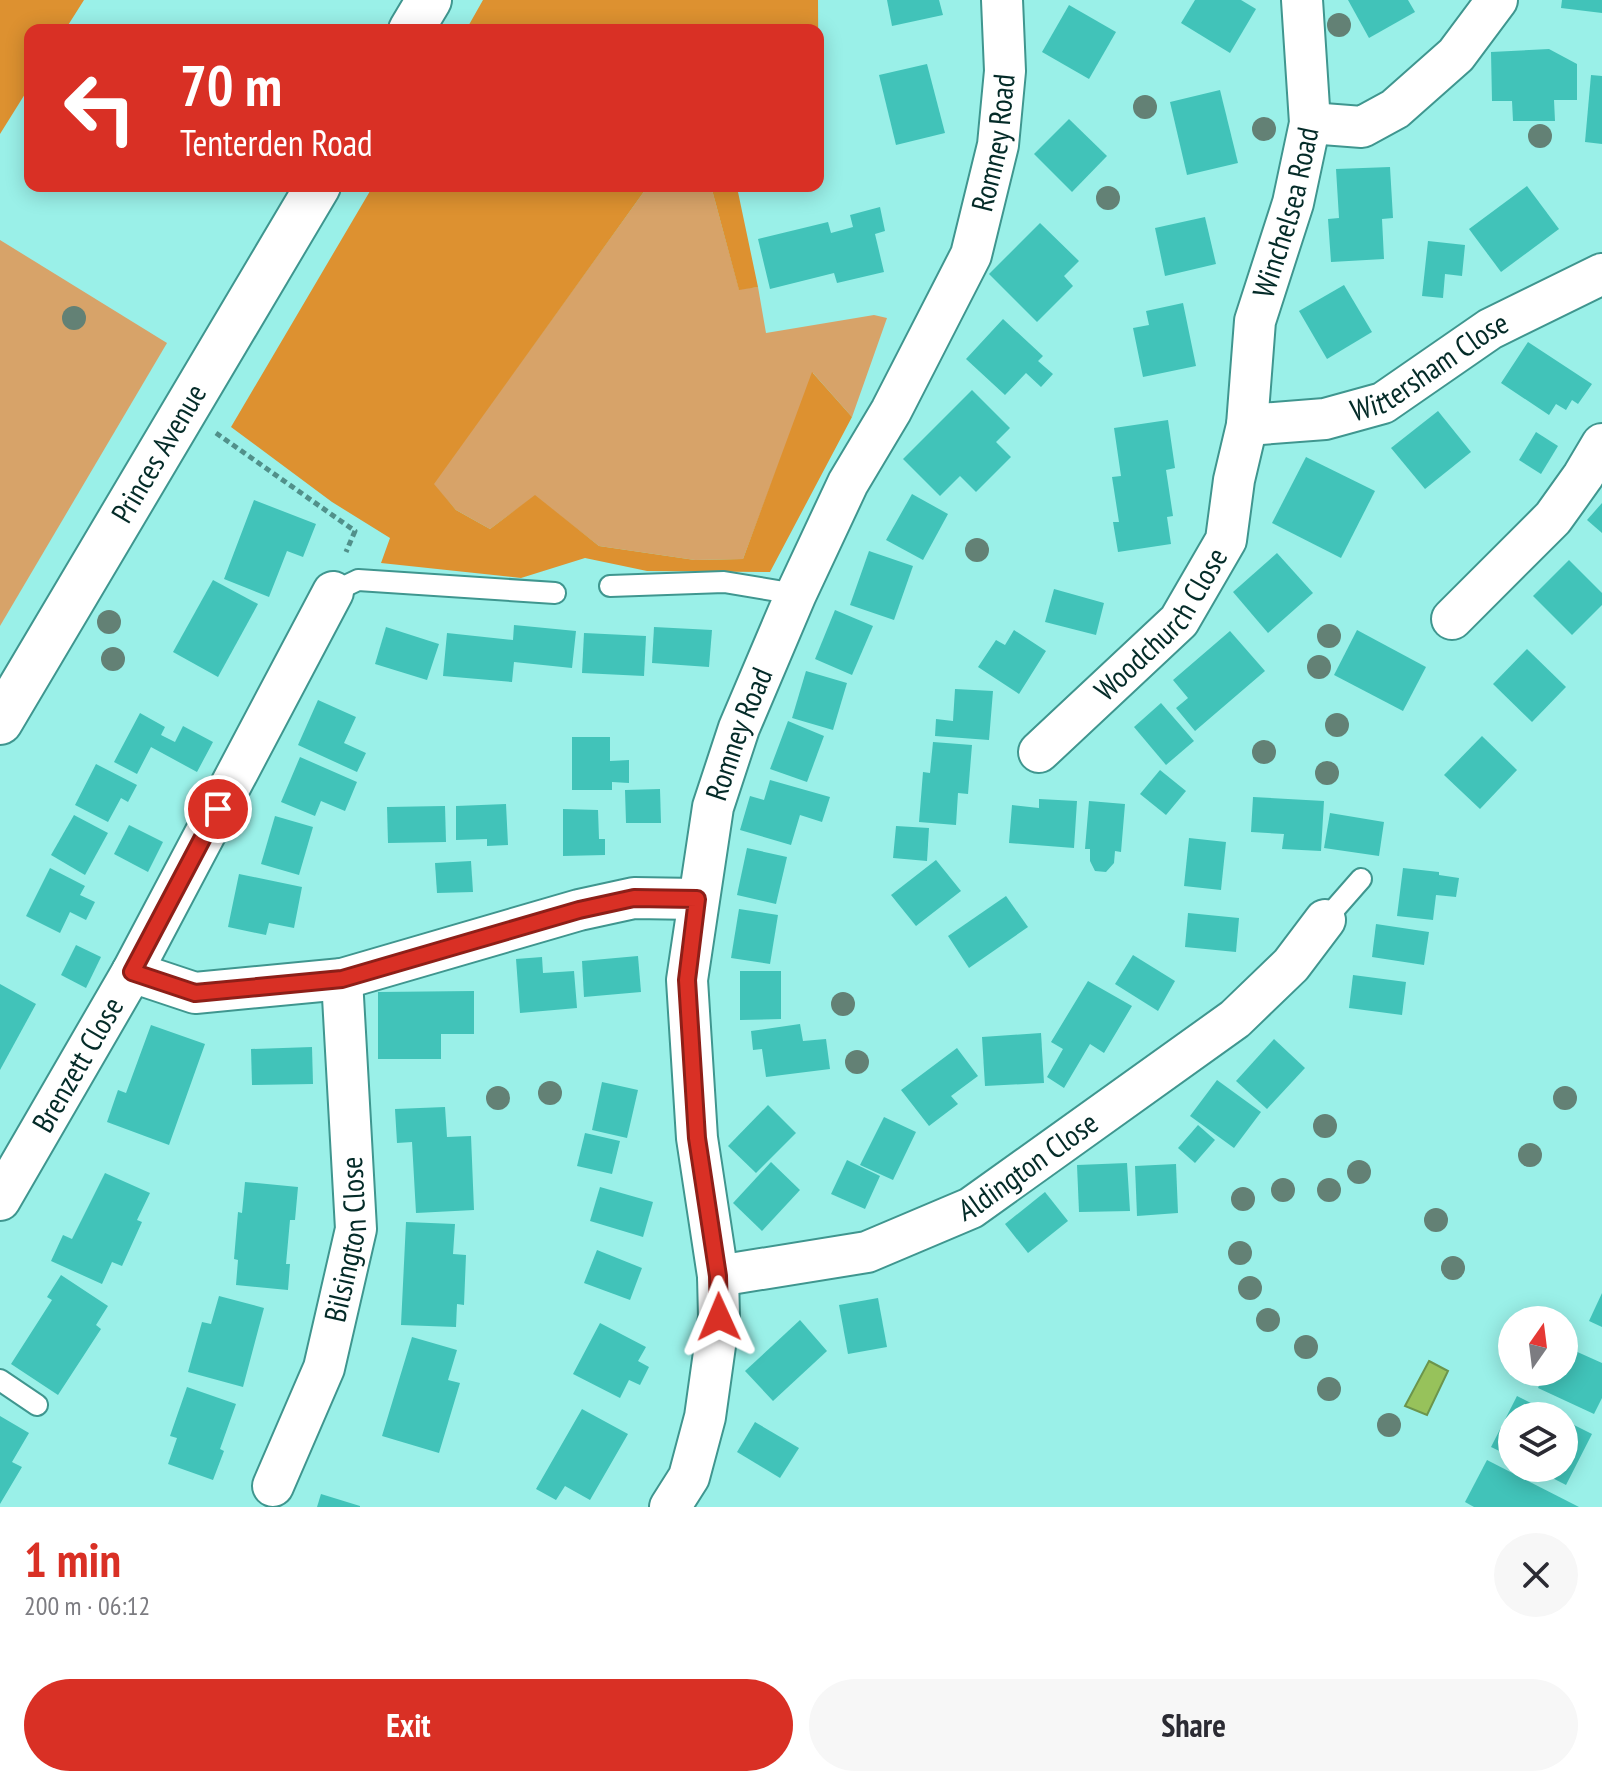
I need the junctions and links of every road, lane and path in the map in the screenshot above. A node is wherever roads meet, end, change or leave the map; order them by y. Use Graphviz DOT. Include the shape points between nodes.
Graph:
graph roads {
  1 [pos="429,0"];
  2 [pos="1002,0"];
  3 [pos="1302,0"];
  4 [pos="1497,0"];
  5 [pos="415,24"];
  6 [pos="1310,123"];
  7 [pos="314,192"];
  8 [pos="1602,274"];
  9 [pos="1247,425"];
  10 [pos="221,435"];
  11 [pos="1602,444"];
  12 [pos="610,586"];
  13 [pos="333,592"];
  14 [pos="555,593"];
  15 [pos="796,594"];
  16 [pos="1452,619"];
  17 [pos="0,722"];
  18 [pos="1039,752"];
  19 [pos="1361,879"];
  20 [pos="697,899"];
  21 [pos="1325,920"];
  22 [pos="132,972"];
  23 [pos="342,979"];
  24 [pos="0,1200"];
  25 [pos="718,1276"];
  26 [pos="0,1380"];
  27 [pos="37,1405"];
  28 [pos="273,1486"];
  29 [pos="670,1507"];
  1 -- 5 [label="street"];
  2 -- 15 [label="street, Romney Road" via="1005,71 998,145 971,255 848,483"];
  3 -- 6 [label="street, Winchelsea Road"];
  4 -- 6 [label="street" via="1456,55 1395,109 1362,127"];
  6 -- 9 [label="street, Winchelsea Road" via="1293,203 1255,321"];
  7 -- 17 [label="street, Princes Avenue"];
  8 -- 9 [label="street, Wittersham Close" via="1490,329 1383,403 1325,419"];
  9 -- 18 [label="street, Woodchurch Close" via="1226,540 1179,621"];
  10 -- 13 [label="path" via="355,531"];
  11 -- 16 [label="street" via="1553,518"];
  12 -- 15 [label="lane" via="724,582"];
  13 -- 14 [label="lane" via="358,580"];
  13 -- 22 [label="street, Brenzett Close"];
  15 -- 20 [label="street, Romney Road" via="739,728 713,807"];
  19 -- 21 [label="lane"];
  20 -- 23 [label="street" via="634,898 579,910"];
  20 -- 25 [label="street, Romney Road" via="687,980 697,1138"];
  21 -- 25 [label="street, Aldington Close" via="1291,965 1235,1019 971,1208 867,1252"];
  22 -- 23 [label="street" via="195,993"];
  22 -- 24 [label="street, Brenzett Close"];
  23 -- 28 [label="street, Bilsington Close" via="356,1229 324,1368"];
  25 -- 29 [label="street, Romney Road" via="719,1317 705,1417 689,1477"];
  26 -- 27 [label="lane"];
}
